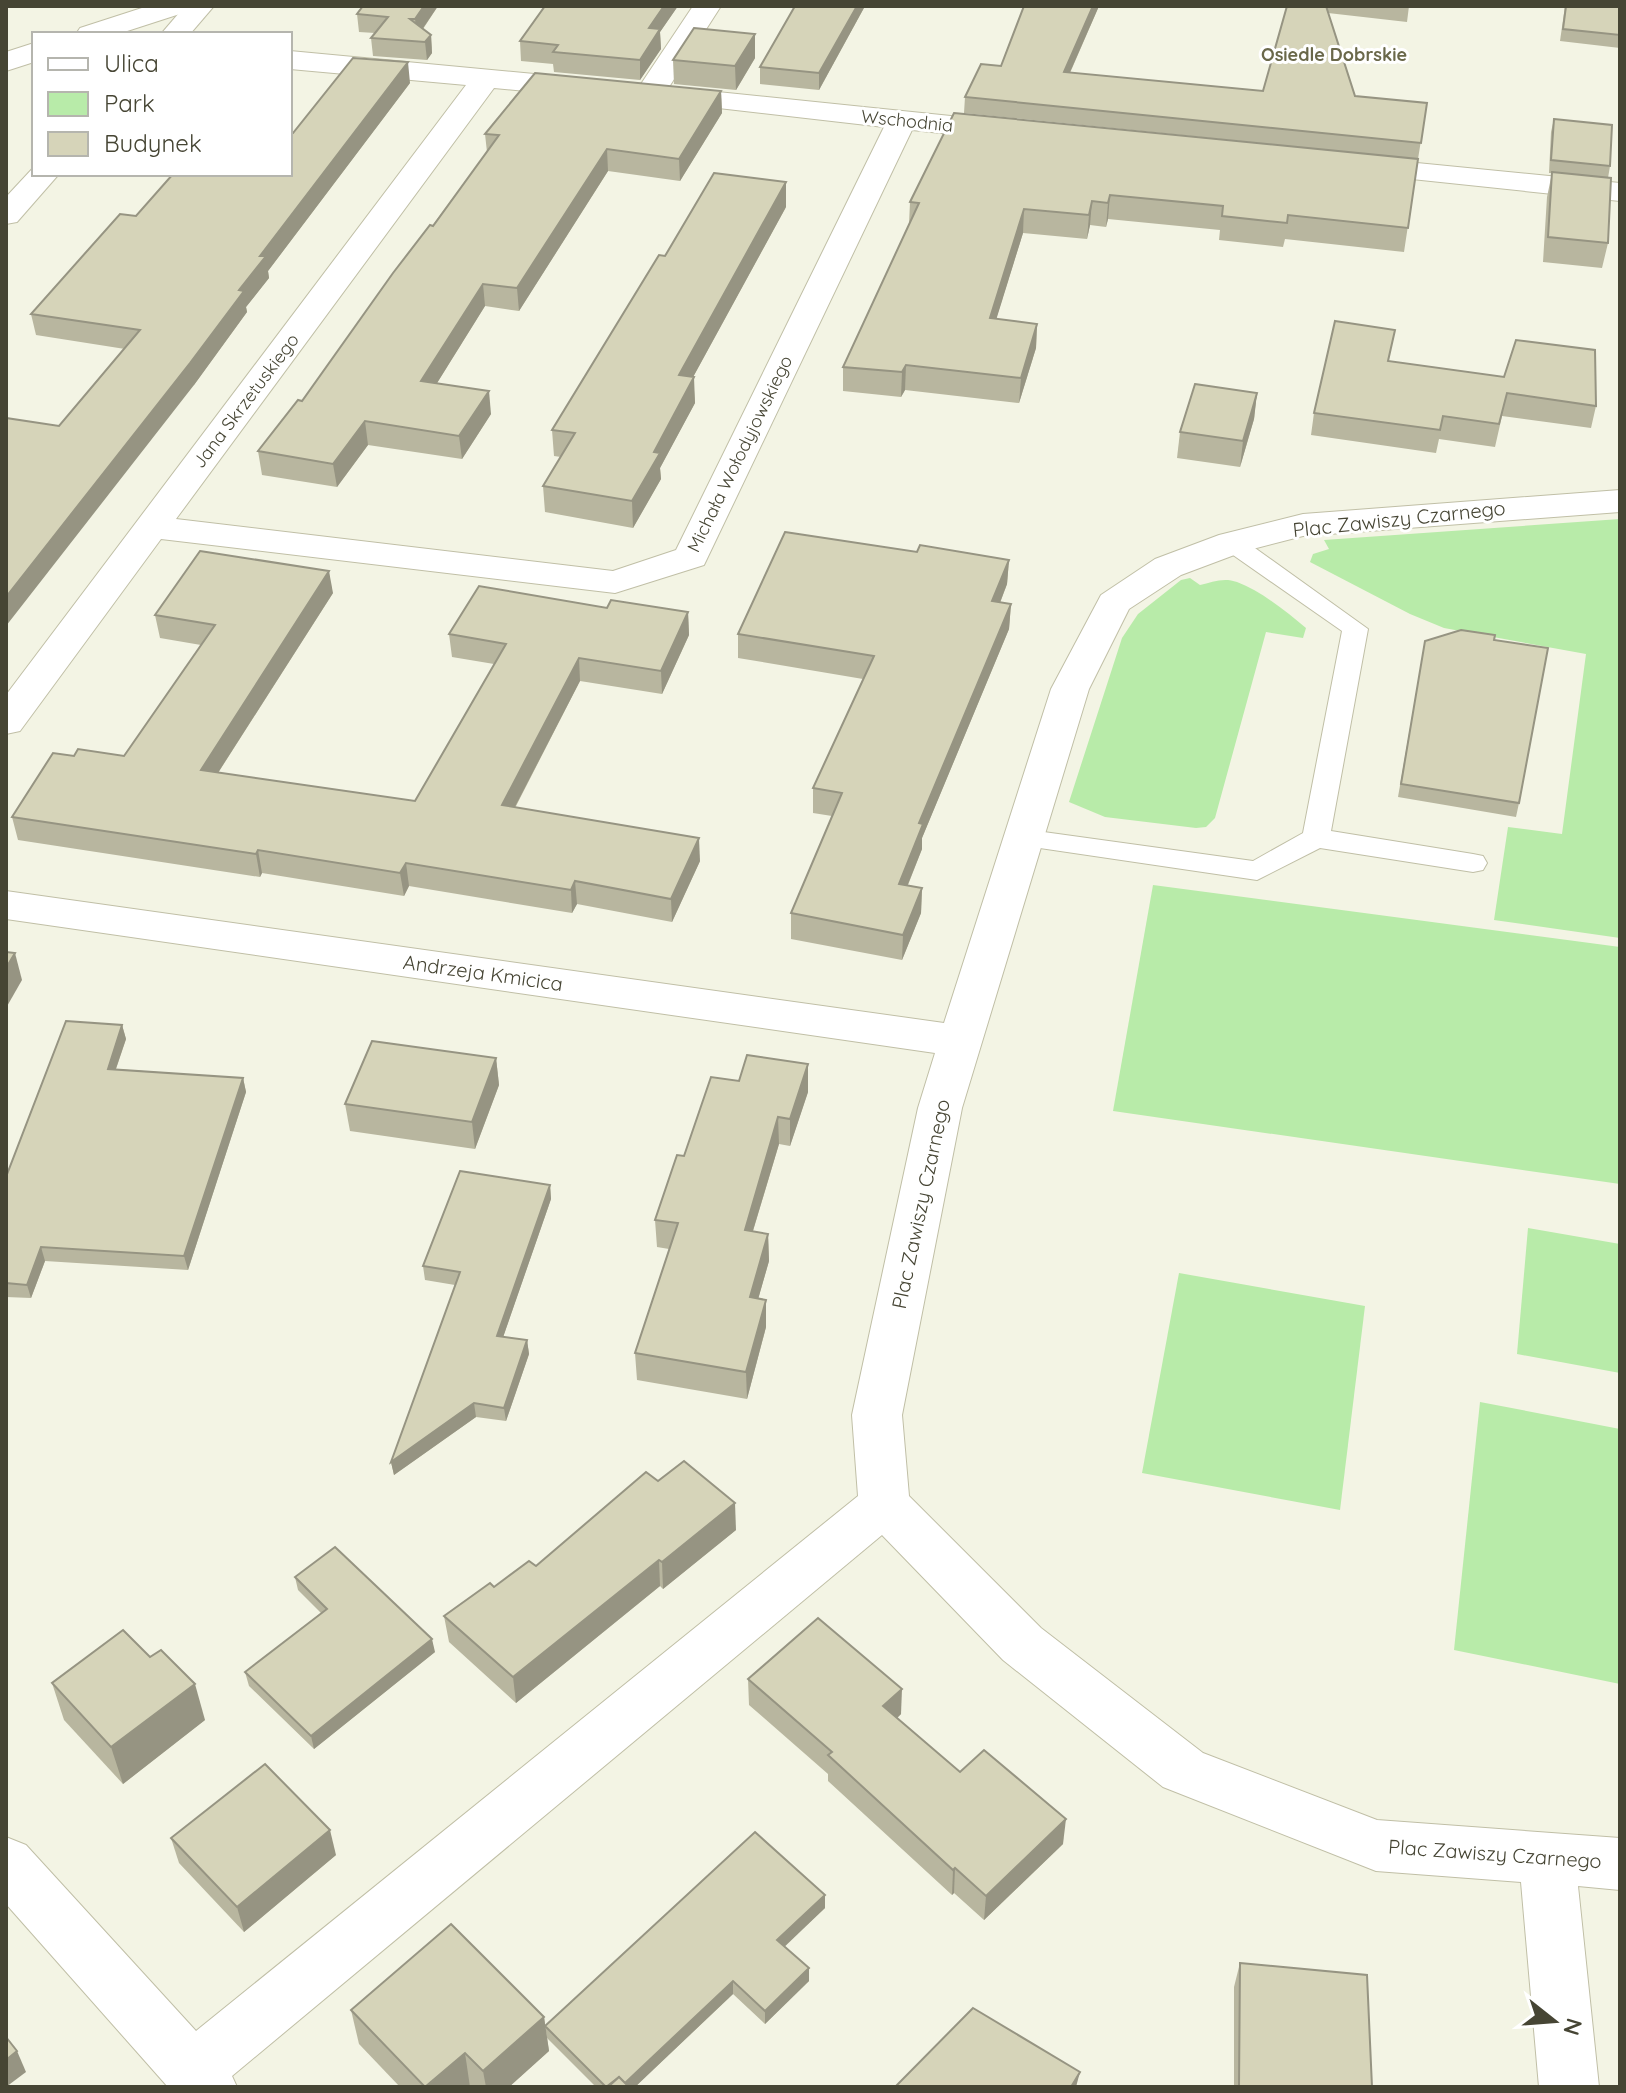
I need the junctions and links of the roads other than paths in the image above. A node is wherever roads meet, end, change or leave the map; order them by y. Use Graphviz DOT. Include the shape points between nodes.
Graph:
graph roads {
  1 [pos="176,6"];
  2 [pos="200,6"];
  3 [pos="707,6"];
  4 [pos="96,32"];
  5 [pos="177,32"];
  6 [pos="32,53"];
  7 [pos="292,60"];
  8 [pos="6,62"];
  9 [pos="486,79"];
  10 [pos="650,93"];
  11 [pos="902,120"];
  12 [pos="1042,135"];
  13 [pos="1323,163"];
  14 [pos="42,176"];
  15 [pos="1620,192"];
  16 [pos="6,215"];
  17 [pos="1620,501"];
  18 [pos="152,527"];
  19 [pos="1232,543"];
  20 [pos="6,722"];
  21 [pos="1022,838"];
  22 [pos="1316,838"];
  23 [pos="1473,863"];
  24 [pos="6,905"];
  25 [pos="961,1041"];
  26 [pos="884,1504"];
  27 [pos="1547,1859"];
  28 [pos="6,1863"];
  29 [pos="1620,1864"];
  30 [pos="200,2079"];
  31 [pos="1569,2087"];
  1 -- 4 [label="street"];
  2 -- 5 [label="street"];
  3 -- 10 [label="street"];
  6 -- 8 [label="street"];
  7 -- 9 [label="street, Wschodnia"];
  9 -- 10 [label="street, Wschodnia"];
  9 -- 18 [label="street, Jana Skrzetuskiego"];
  10 -- 11 [label="street, Wschodnia"];
  11 -- 12 [label="street, Wschodnia"];
  11 -- 18 [label="street, Michała Wołodyjowskiego" via="691,557 615,582"];
  13 -- 15 [label="street"];
  14 -- 16 [label="street"];
  17 -- 19 [label="street, Plac Zawiszy Czarnego" via="1303,525"];
  18 -- 20 [label="street, Jana Skrzetuskiego"];
  19 -- 21 [label="street, Plac Zawiszy Czarnego" via="1168,567 1114,603 1070,689"];
  19 -- 22 [label="lane" via="1355,629"];
  21 -- 22 [label="lane" via="1257,871"];
  21 -- 25 [label="street, Plac Zawiszy Czarnego"];
  22 -- 23 [label="lane"];
  24 -- 25 [label="street, Andrzeja Kmicica"];
  25 -- 26 [label="street, Plac Zawiszy Czarnego" via="940,1108 877,1415"];
  26 -- 27 [label="street, Plac Zawiszy Czarnego" via="1022,1644 1183,1770 1376,1845"];
  26 -- 30 [label="street"];
  27 -- 29 [label="street, Plac Zawiszy Czarnego"];
  27 -- 31 [label="street"];
  28 -- 30 [label="street"];
}
